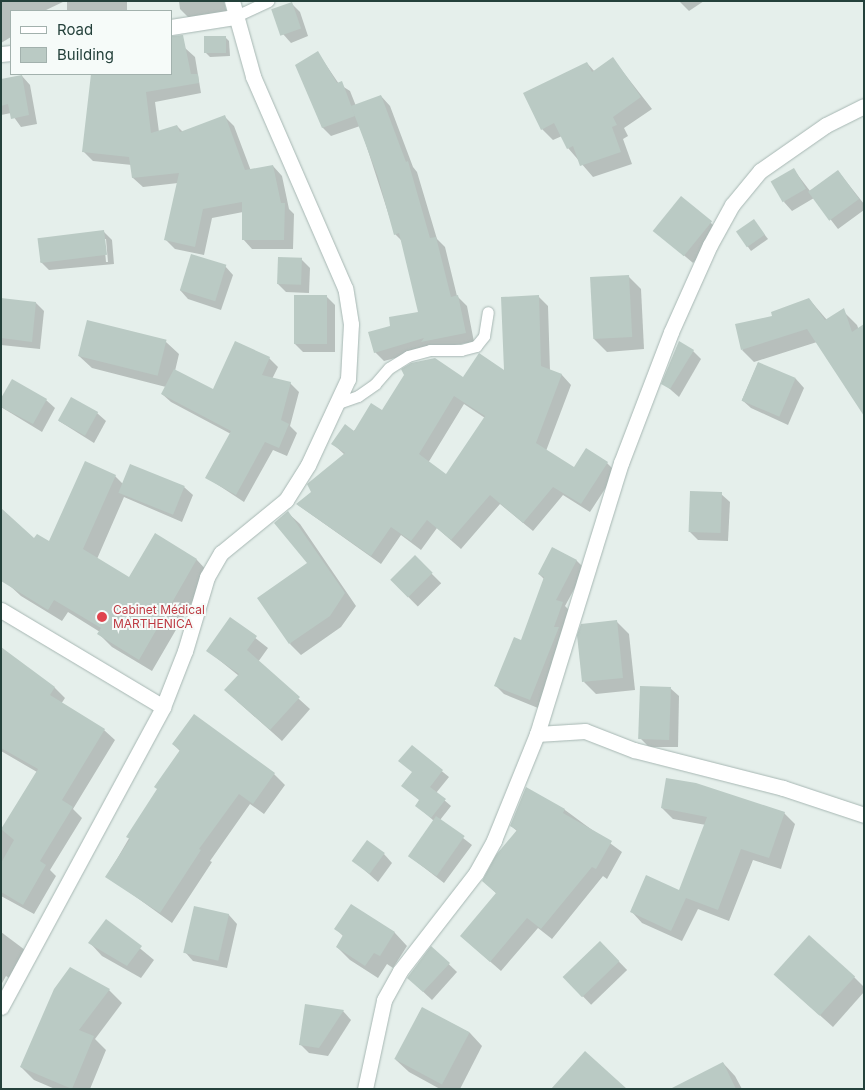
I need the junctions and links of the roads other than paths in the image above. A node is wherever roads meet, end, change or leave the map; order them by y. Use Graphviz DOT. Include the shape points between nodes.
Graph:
graph roads {
  1 [pos="232,1"];
  2 [pos="268,1"];
  3 [pos="234,17"];
  4 [pos="172,27"];
  5 [pos="864,106"];
  6 [pos="488,312"];
  7 [pos="338,404"];
  8 [pos="1,610"];
  9 [pos="163,707"];
  10 [pos="538,734"];
  11 [pos="864,815"];
  12 [pos="1,1007"];
  13 [pos="365,1089"];
  1 -- 3 [label="street"];
  2 -- 3 [label="lane"];
  3 -- 4 [label="street"];
  3 -- 7 [label="street" via="253,76 345,288 351,324 351,350 348,379"];
  5 -- 10 [label="street" via="826,125 760,171 732,205 710,245 671,332 621,463"];
  6 -- 7 [label="lane" via="484,336 476,346 461,350 430,350 408,356 358,396"];
  7 -- 9 [label="street" via="308,465 286,500 221,554 207,577 185,651"];
  8 -- 9 [label="street"];
  9 -- 12 [label="street"];
  10 -- 11 [label="street" via="585,731 634,750 783,788"];
  10 -- 13 [label="street" via="494,840 476,873 400,971 384,1000"];
}
